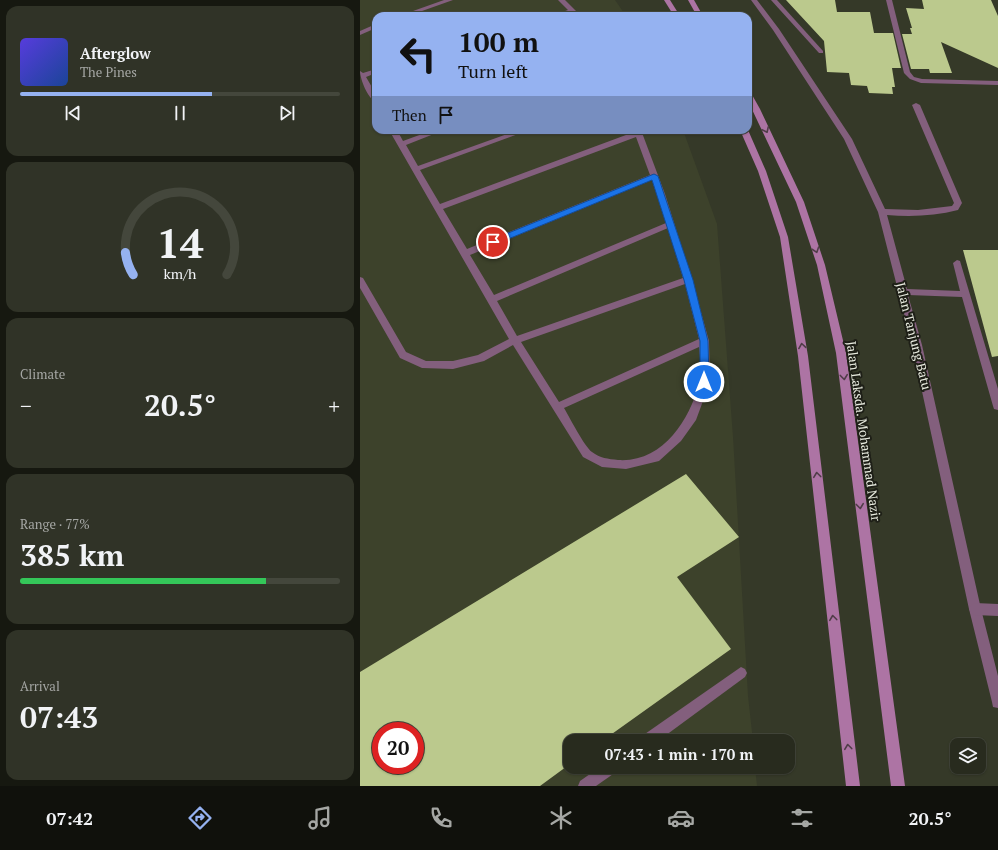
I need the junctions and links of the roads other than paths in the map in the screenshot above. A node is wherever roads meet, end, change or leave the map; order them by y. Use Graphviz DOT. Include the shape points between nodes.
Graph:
graph roads {
  1 [pos="450,0"];
  2 [pos="561,0"];
  3 [pos="667,0"];
  4 [pos="691,0"];
  5 [pos="754,0"];
  6 [pos="774,0"];
  7 [pos="889,0"];
  8 [pos="573,10"];
  9 [pos="414,12"];
  10 [pos="567,12"];
  11 [pos="674,12"];
  12 [pos="698,12"];
  13 [pos="372,28"];
  14 [pos="360,33"];
  15 [pos="821,52"];
  16 [pos="372,73"];
  17 [pos="361,75"];
  18 [pos="998,83"];
  19 [pos="372,93"];
  20 [pos="752,102"];
  21 [pos="916,104"];
  22 [pos="396,134"];
  23 [pos="429,134"];
  24 [pos="514,134"];
  25 [pos="632,134"];
  26 [pos="638,134"];
  27 [pos="746,134"];
  28 [pos="401,144"];
  29 [pos="416,169"];
  30 [pos="654,176"];
  31 [pos="438,208"];
  32 [pos="882,212"];
  33 [pos="670,224"];
  34 [pos="464,254"];
  35 [pos="957,263"];
  36 [pos="360,280"];
  37 [pos="688,280"];
  38 [pos="903,292"];
  39 [pos="364,293"];
  40 [pos="966,294"];
  41 [pos="491,300"];
  42 [pos="515,340"];
  43 [pos="704,341"];
  44 [pos="998,406"];
  45 [pos="557,407"];
  46 [pos="975,609"];
  47 [pos="998,610"];
  48 [pos="741,674"];
  49 [pos="998,702"];
  50 [pos="657,734"];
  51 [pos="601,774"];
  52 [pos="585,786"];
  53 [pos="853,786"];
  54 [pos="898,786"];
  1 -- 9 [label="street"];
  2 -- 8 [label="street"];
  3 -- 11 [label="main road"];
  4 -- 12 [label="main road"];
  5 -- 32 [label="street, Jalan Tanjung Batu" via="848,139"];
  6 -- 15 [label="street"];
  7 -- 18 [label="street" via="907,73 912,78 920,81"];
  8 -- 10 [label="street"];
  13 -- 14 [label="street"];
  16 -- 17 [label="street"];
  17 -- 19 [label="street"];
  20 -- 54 [label="main road, Jalan Laksda. Mohammad Nazir, one-way" via="800,202 821,265 840,353"];
  21 -- 32 [label="street" via="958,203 955,208 940,211 906,214"];
  22 -- 28 [label="street"];
  23 -- 28 [label="street"];
  24 -- 29 [label="street"];
  25 -- 31 [label="street"];
  26 -- 30 [label="street"];
  53 -- 27 [label="main road, one-way" via="803,356 784,238 762,170"];
  28 -- 29 [label="street"];
  29 -- 31 [label="street"];
  30 -- 33 [label="street"];
  30 -- 34 [label="street"];
  31 -- 34 [label="street"];
  32 -- 38 [label="street, Jalan Tanjung Batu"];
  33 -- 37 [label="street"];
  33 -- 41 [label="street"];
  34 -- 41 [label="street"];
  35 -- 40 [label="street"];
  36 -- 39 [label="street"];
  37 -- 42 [label="street"];
  37 -- 43 [label="street"];
  38 -- 40 [label="street"];
  38 -- 46 [label="street, Jalan Tanjung Batu"];
  39 -- 42 [label="street" via="403,355 425,365 453,365 481,358"];
  40 -- 44 [label="street"];
  41 -- 42 [label="street"];
  42 -- 45 [label="street"];
  43 -- 45 [label="street"];
  43 -- 45 [label="street" via="704,382 692,418 678,438 656,458 626,465 602,463 587,454"];
  46 -- 47 [label="street"];
  46 -- 49 [label="street, Jalan Tanjung Batu"];
  48 -- 50 [label="street"];
  51 -- 52 [label="street"];
}
